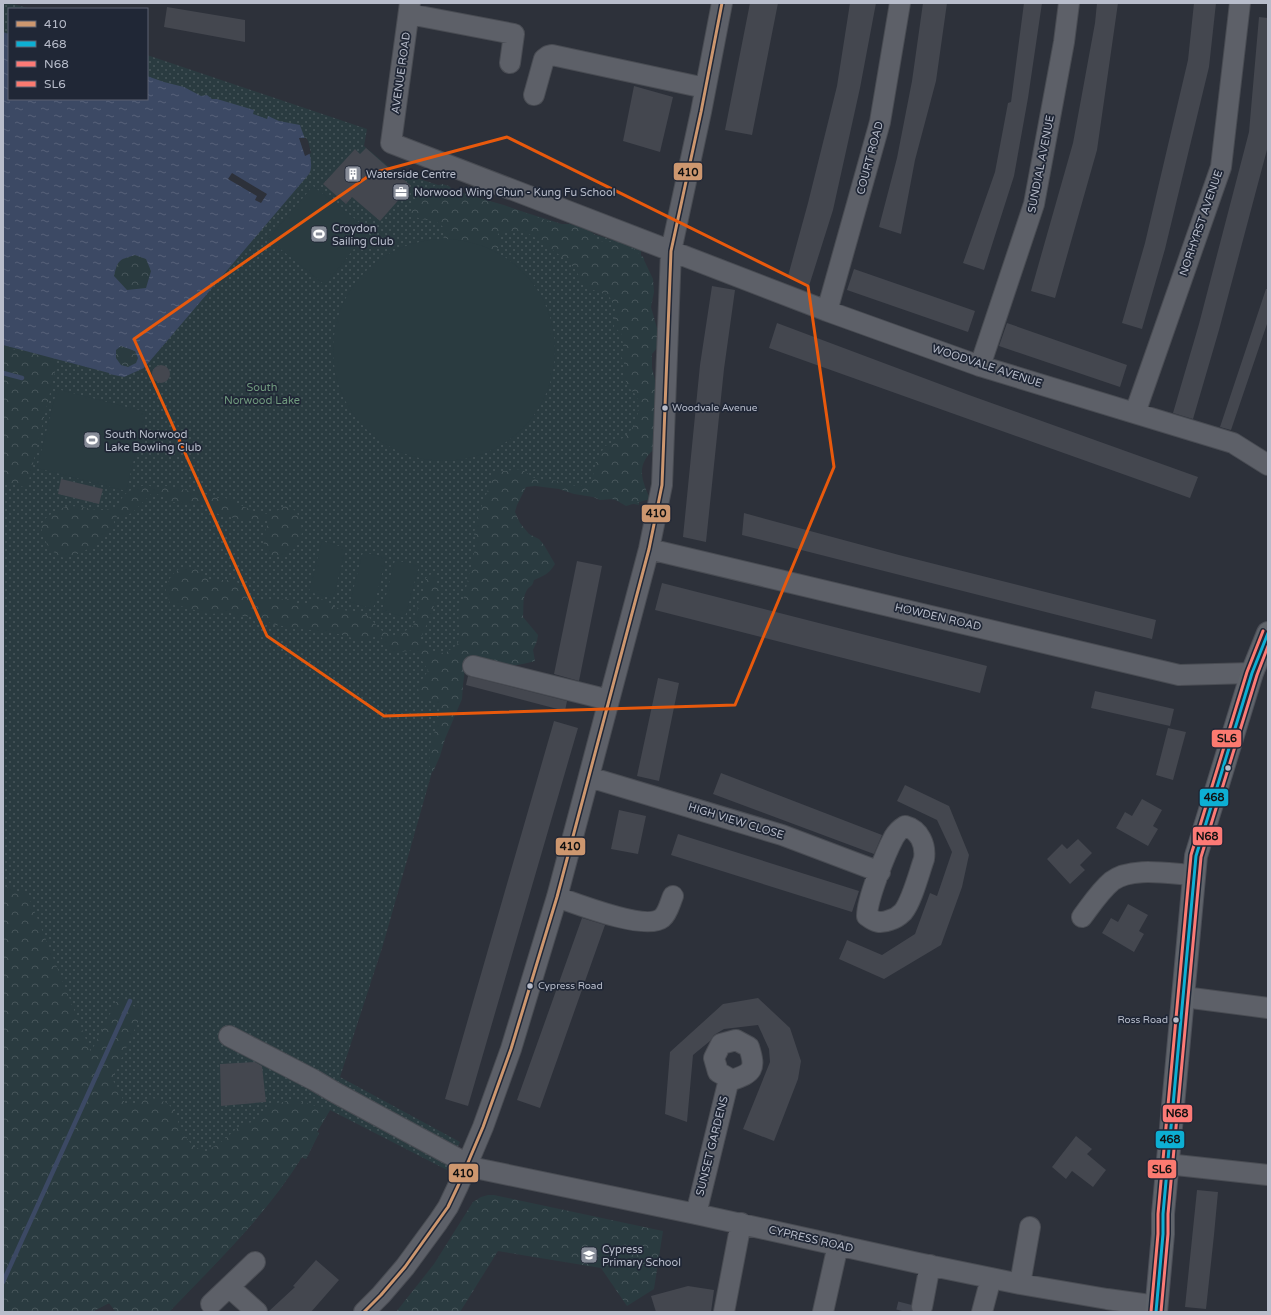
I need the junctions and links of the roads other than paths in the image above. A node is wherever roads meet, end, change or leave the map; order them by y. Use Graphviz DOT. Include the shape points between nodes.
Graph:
graph roads {
  1 [pos="722,3"];
  2 [pos="900,3"];
  3 [pos="1069,3"];
  4 [pos="1240,3"];
  5 [pos="410,8"];
  6 [pos="510,63"];
  7 [pos="705,88"];
  8 [pos="534,95"];
  9 [pos="392,143"];
  10 [pos="671,251"];
  11 [pos="827,311"];
  12 [pos="980,366"];
  13 [pos="1135,413"];
  14 [pos="1268,466"];
  15 [pos="649,549"];
  16 [pos="1268,633"];
  17 [pos="473,666"];
  18 [pos="1252,673"];
  19 [pos="609,700"];
  20 [pos="589,777"];
  21 [pos="880,872"];
  22 [pos="1195,875"];
  23 [pos="673,896"];
  24 [pos="557,897"];
  25 [pos="1082,917"];
  26 [pos="1184,997"];
  27 [pos="1268,1008"];
  28 [pos="229,1036"];
  29 [pos="729,1079"];
  30 [pos="467,1163"];
  31 [pos="1168,1164"];
  32 [pos="1268,1175"];
  33 [pos="696,1214"];
  34 [pos="741,1224"];
  35 [pos="1030,1227"];
  36 [pos="838,1245"];
  37 [pos="255,1262"];
  38 [pos="924,1264"];
  39 [pos="991,1278"];
  40 [pos="1020,1284"];
  41 [pos="230,1287"];
  42 [pos="211,1304"];
  43 [pos="915,1305"];
  44 [pos="1156,1309"];
  45 [pos="258,1312"];
  46 [pos="364,1312"];
  47 [pos="724,1312"];
  48 [pos="823,1312"];
  49 [pos="982,1312"];
  1 -- 7 [label="street"];
  2 -- 11 [label="street, COURT ROAD" via="880,122"];
  3 -- 12 [label="street, SUNDIAL AVENUE" via="1034,204"];
  4 -- 13 [label="street, NORHYRST AVENUE" via="1221,167"];
  5 -- 6 [label="street" via="515,26"];
  5 -- 9 [label="street, AVENUE ROAD"];
  7 -- 8 [label="street" via="552,55 544,59"];
  7 -- 10 [label="street"];
  9 -- 10 [label="street, WOODVALE AVENUE"];
  10 -- 11 [label="street, WOODVALE AVENUE"];
  10 -- 15 [label="street" via="662,485"];
  11 -- 12 [label="street, WOODVALE AVENUE"];
  12 -- 13 [label="street, WOODVALE AVENUE"];
  13 -- 14 [label="street, WOODVALE AVENUE" via="1233,443"];
  15 -- 18 [label="street, HOWDEN ROAD" via="1179,675"];
  15 -- 19 [label="street"];
  16 -- 18 [label="main road"];
  17 -- 19 [label="street"];
  18 -- 22 [label="main road" via="1196,856"];
  19 -- 20 [label="street"];
  20 -- 21 [label="street, HIGH VIEW CLOSE" via="782,835"];
  20 -- 24 [label="street"];
  22 -- 25 [label="street" via="1137,872 1120,876 1102,891"];
  22 -- 26 [label="main road"];
  23 -- 24 [label="street" via="666,914 656,921 621,917"];
  24 -- 30 [label="street" via="511,1049"];
  26 -- 27 [label="street"];
  26 -- 31 [label="main road"];
  28 -- 30 [label="street, CYPRESS ROAD"];
  29 -- 33 [label="street, SUNSET GARDENS"];
  30 -- 33 [label="street, CYPRESS ROAD" via="475,1168"];
  30 -- 46 [label="street" via="448,1207 438,1222 405,1267"];
  31 -- 32 [label="street"];
  31 -- 44 [label="main road"];
  33 -- 34 [label="street, CYPRESS ROAD"];
  34 -- 36 [label="street, CYPRESS ROAD"];
  34 -- 47 [label="street"];
  35 -- 40 [label="street"];
  36 -- 38 [label="street, CYPRESS ROAD"];
  36 -- 48 [label="street"];
  37 -- 41 [label="street"];
  38 -- 39 [label="street, CYPRESS ROAD"];
  38 -- 43 [label="street"];
  39 -- 40 [label="street, CYPRESS ROAD"];
  39 -- 49 [label="street"];
  40 -- 44 [label="street, CYPRESS ROAD"];
  41 -- 42 [label="street"];
  41 -- 45 [label="street"];
}
